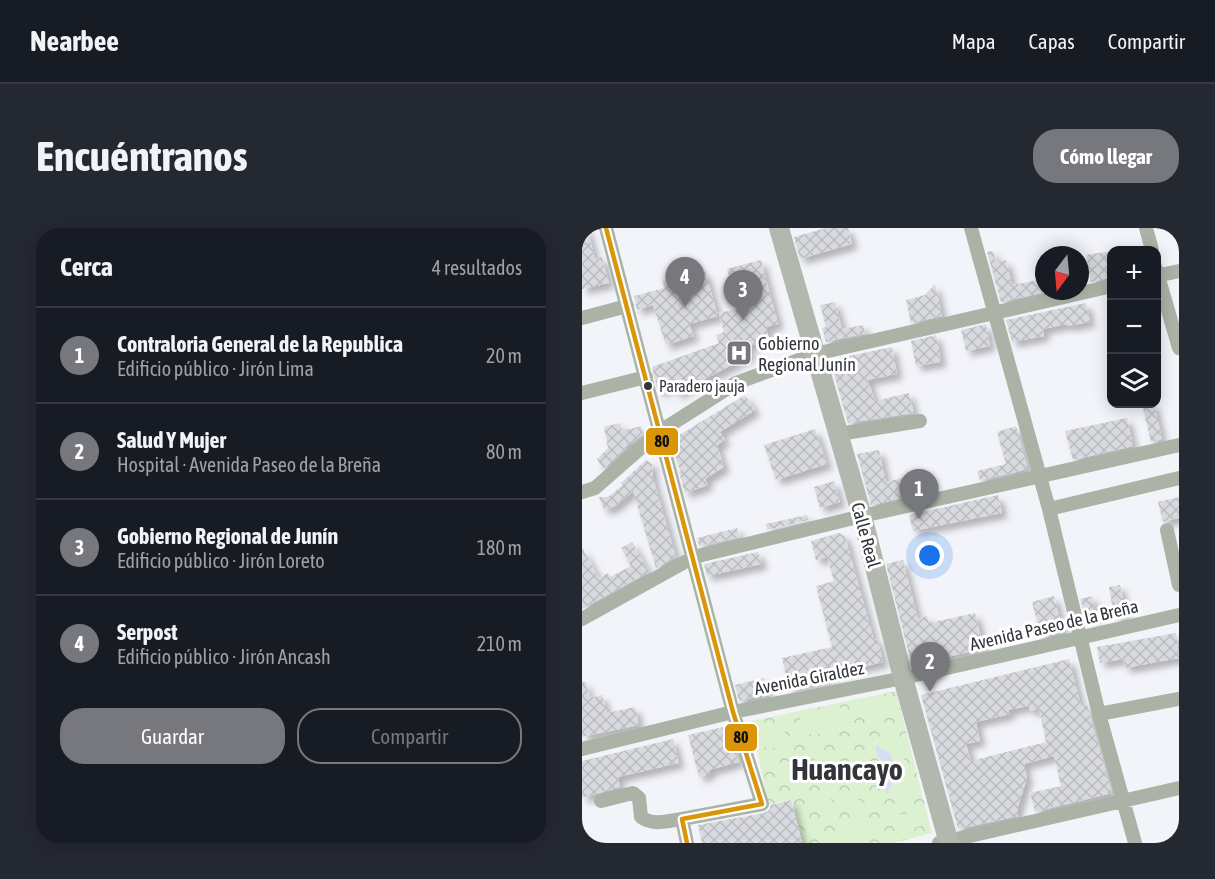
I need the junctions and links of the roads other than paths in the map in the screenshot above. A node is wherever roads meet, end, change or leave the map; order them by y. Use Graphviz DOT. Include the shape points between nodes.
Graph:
graph roads {
  1 [pos="606,228"];
  2 [pos="779,228"];
  3 [pos="971,228"];
  4 [pos="1146,228"];
  5 [pos="1151,246"];
  6 [pos="1179,271"];
  7 [pos="1161,273"];
  8 [pos="1107,287"];
  9 [pos="1161,287"];
  10 [pos="627,306"];
  11 [pos="994,314"];
  12 [pos="582,318"];
  13 [pos="1179,348"];
  14 [pos="815,354"];
  15 [pos="646,377"];
  16 [pos="582,393"];
  17 [pos="920,421"];
  18 [pos="659,432"];
  19 [pos="839,435"];
  20 [pos="1179,445"];
  21 [pos="1038,476"];
  22 [pos="1179,478"];
  23 [pos="582,492"];
  24 [pos="1049,510"];
  25 [pos="862,516"];
  26 [pos="1167,530"];
  27 [pos="693,557"];
  28 [pos="1179,585"];
  29 [pos="1179,615"];
  30 [pos="582,619"];
  31 [pos="1081,636"];
  32 [pos="903,678"];
  33 [pos="1179,699"];
  34 [pos="733,712"];
  35 [pos="1099,714"];
  36 [pos="582,749"];
  37 [pos="1179,788"];
  38 [pos="601,801"];
  39 [pos="1123,801"];
  40 [pos="682,819"];
  41 [pos="946,842"];
  42 [pos="687,843"];
  43 [pos="1135,843"];
  1 -- 10 [label="street"];
  2 -- 14 [label="highway, Calle Real"];
  3 -- 11 [label="street"];
  4 -- 5 [label="street"];
  6 -- 7 [label="street"];
  8 -- 11 [label="street"];
  9 -- 13 [label="street"];
  10 -- 12 [label="street"];
  10 -- 15 [label="street"];
  11 -- 14 [label="street"];
  11 -- 21 [label="street"];
  14 -- 18 [label="street" via="736,382"];
  14 -- 19 [label="highway, Calle Real"];
  15 -- 16 [label="street"];
  15 -- 18 [label="street"];
  17 -- 19 [label="street"];
  18 -- 23 [label="street" via="595,488"];
  18 -- 27 [label="street"];
  19 -- 25 [label="highway, Calle Real"];
  20 -- 21 [label="street"];
  21 -- 24 [label="street"];
  21 -- 25 [label="street"];
  22 -- 24 [label="street"];
  24 -- 31 [label="street"];
  25 -- 27 [label="street"];
  25 -- 32 [label="highway, Calle Real"];
  26 -- 28 [label="street"];
  27 -- 30 [label="street"];
  27 -- 34 [label="street"];
  29 -- 31 [label="street, Avenida Paseo de la Breña"];
  31 -- 32 [label="street, Avenida Paseo de la Breña"];
  31 -- 35 [label="street"];
  32 -- 34 [label="street, Avenida Giraldez"];
  32 -- 41 [label="highway, Calle Real"];
  33 -- 35 [label="street"];
  34 -- 36 [label="street, Avenida Giraldez"];
  34 -- 40 [label="street" via="762,804"];
  35 -- 39 [label="street"];
  37 -- 39 [label="street"];
  38 -- 40 [label="street" via="633,793 639,798 641,817 647,821"];
  39 -- 41 [label="street"];
  39 -- 43 [label="street"];
  40 -- 42 [label="street"];
}
